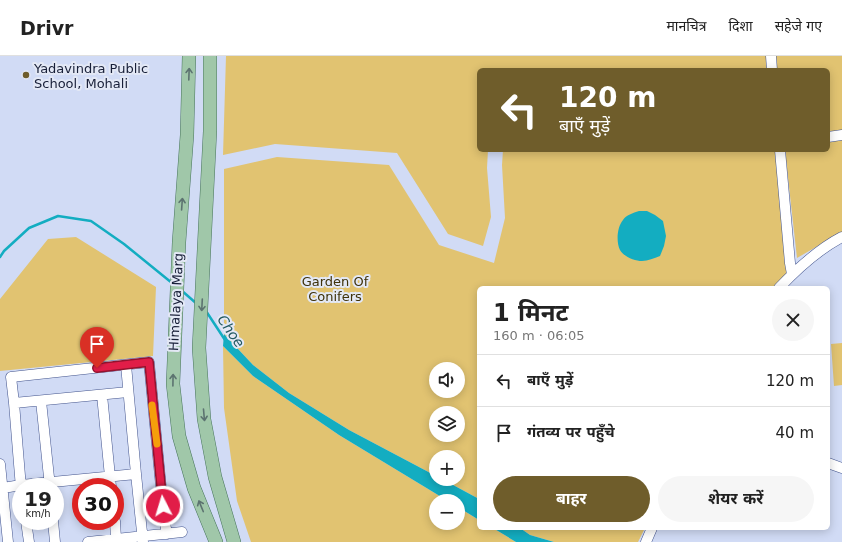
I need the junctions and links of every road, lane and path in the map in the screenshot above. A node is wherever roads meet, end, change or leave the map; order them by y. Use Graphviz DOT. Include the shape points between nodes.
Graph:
graph roads {
  1 [pos="189,56"];
  2 [pos="210,56"];
  3 [pos="771,56"];
  4 [pos="772,68"];
  5 [pos="842,135"];
  6 [pos="830,137"];
  7 [pos="780,152"];
  8 [pos="842,237"];
  9 [pos="792,274"];
  10 [pos="781,286"];
  11 [pos="126,364"];
  12 [pos="128,392"];
  13 [pos="102,395"];
  14 [pos="41,401"];
  15 [pos="14,404"];
  16 [pos="0,464"];
  17 [pos="830,464"];
  18 [pos="842,468"];
  19 [pos="136,474"];
  20 [pos="20,478"];
  21 [pos="49,478"];
  22 [pos="111,478"];
  23 [pos="124,478"];
  24 [pos="12,487"];
  25 [pos="3,488"];
  26 [pos="27,530"];
  27 [pos="54,530"];
  28 [pos="116,530"];
  29 [pos="651,530"];
  30 [pos="182,532"];
  31 [pos="167,534"];
  32 [pos="116,539"];
  33 [pos="143,539"];
  34 [pos="8,542"];
  35 [pos="29,542"];
  36 [pos="55,542"];
  37 [pos="88,542"];
  38 [pos="216,542"];
  39 [pos="234,542"];
  40 [pos="646,542"];
  38 -- 1 [label="main road, Himalaya Marg, one-way" via="194,488 179,436 172,384 187,134"];
  2 -- 39 [label="main road, Himalaya Marg, one-way" via="210,131 199,348 204,419 216,477"];
  3 -- 4 [label="street"];
  5 -- 6 [label="street"];
  7 -- 9 [label="street"];
  8 -- 9 [label="street" via="830,243"];
  9 -- 10 [label="street"];
  11 -- 12 [label="street"];
  11 -- 15 [label="street" via="11,377"];
  11 -- 31 [label="street" via="149,362"];
  12 -- 13 [label="street"];
  12 -- 19 [label="street"];
  13 -- 14 [label="street"];
  13 -- 22 [label="street"];
  14 -- 15 [label="street"];
  14 -- 21 [label="street"];
  15 -- 20 [label="street"];
  16 -- 25 [label="street"];
  17 -- 18 [label="street"];
  19 -- 23 [label="street"];
  19 -- 33 [label="street"];
  24 -- 25 [label="street"];
  25 -- 34 [label="street"];
  26 -- 35 [label="street"];
  27 -- 36 [label="street"];
  28 -- 32 [label="street"];
  29 -- 40 [label="street"];
  30 -- 31 [label="street"];
  31 -- 33 [label="street"];
  32 -- 33 [label="street"];
  32 -- 37 [label="street"];
}
